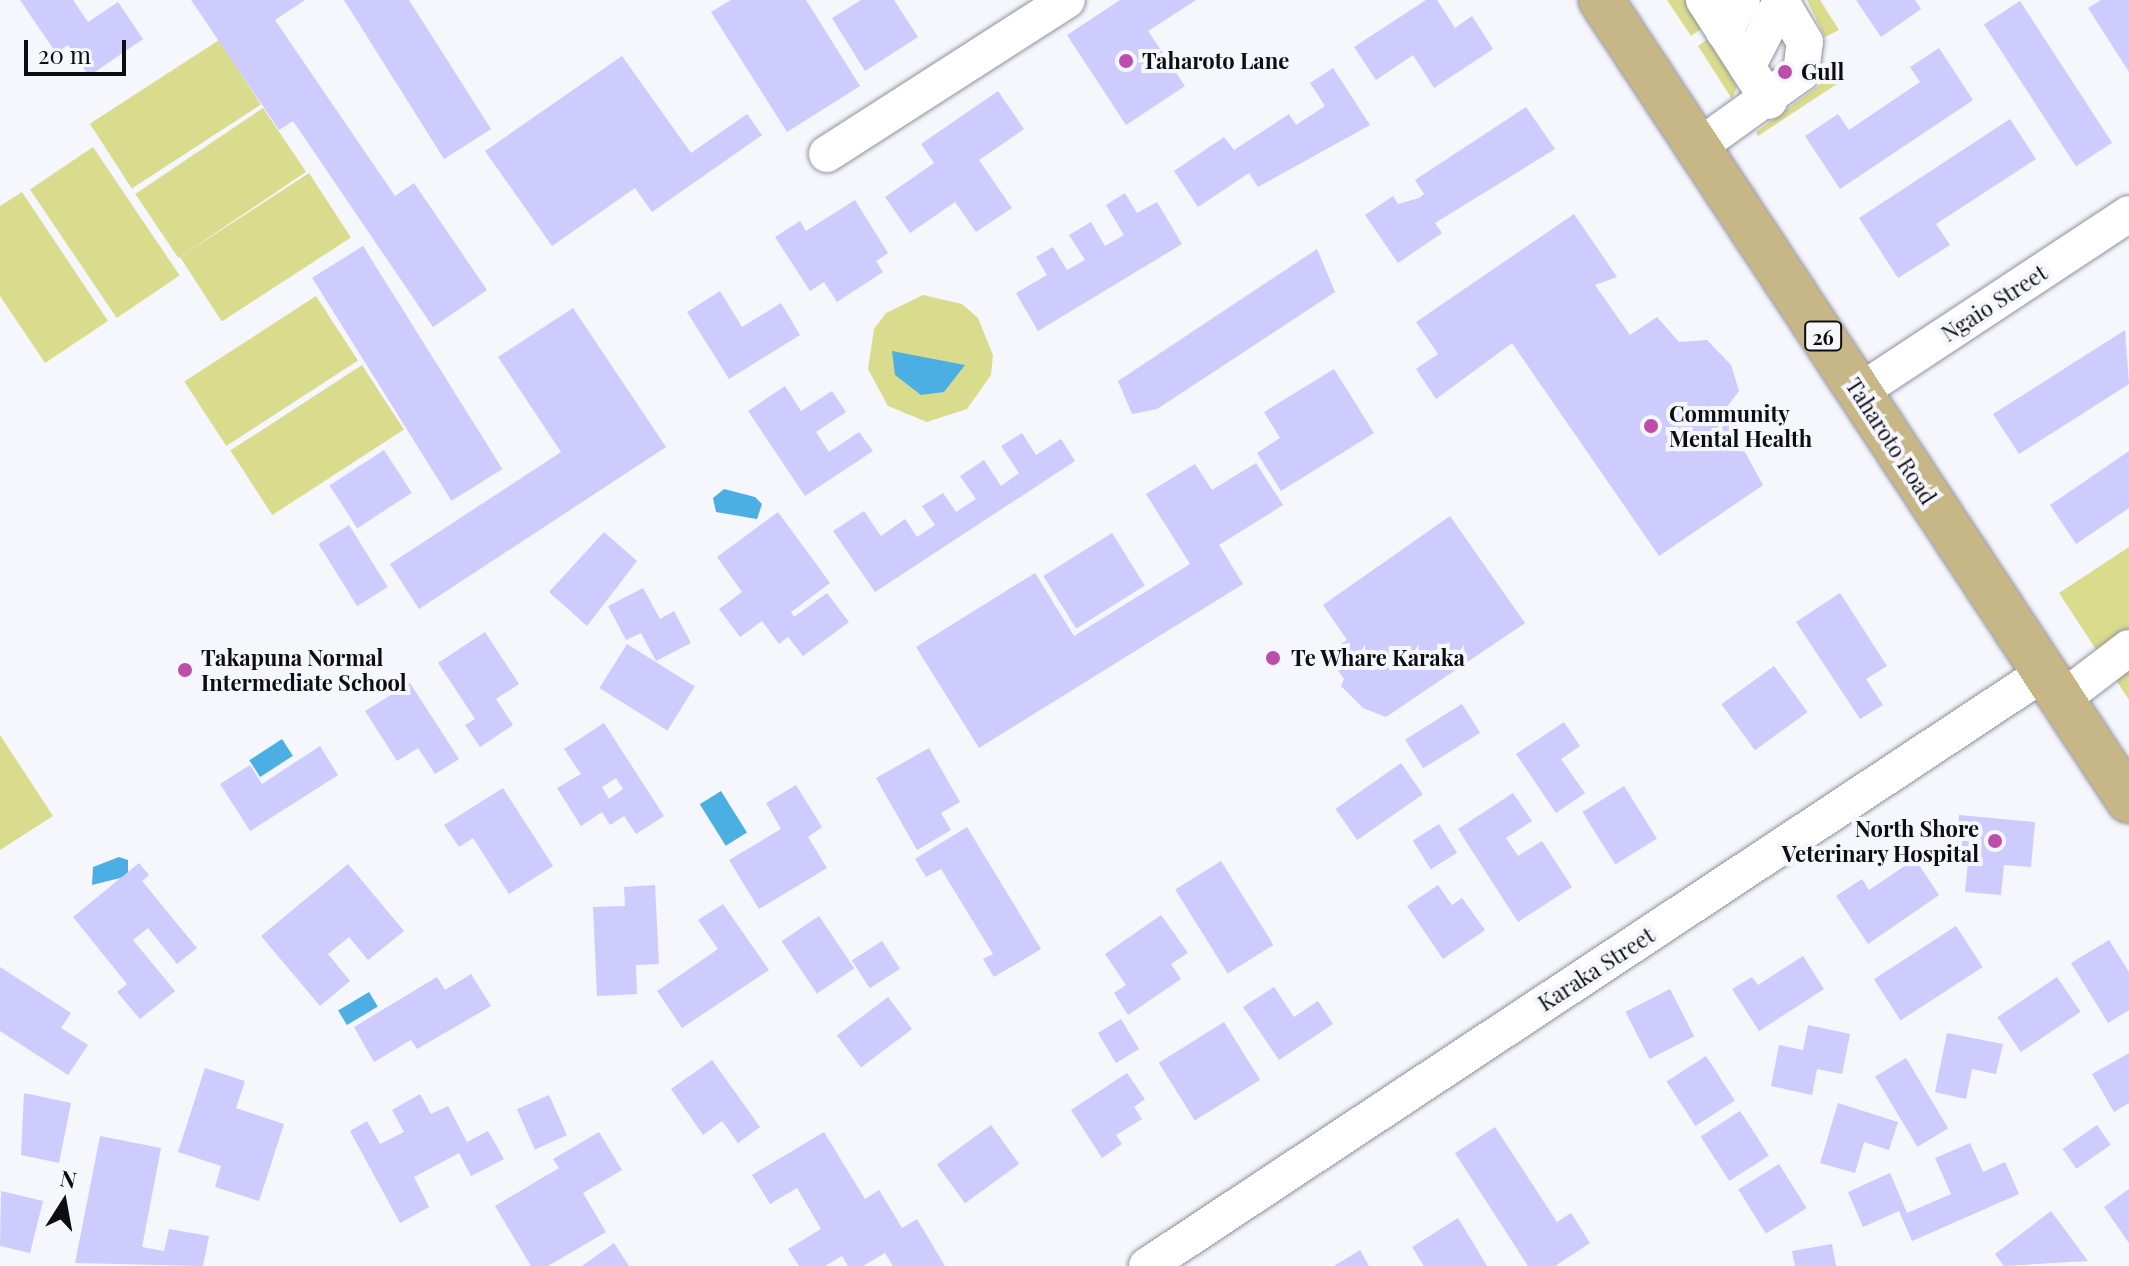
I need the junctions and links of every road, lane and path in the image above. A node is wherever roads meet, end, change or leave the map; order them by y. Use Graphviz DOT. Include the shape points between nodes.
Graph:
graph roads {
  1 [pos="1067,0"];
  2 [pos="1601,0"];
  3 [pos="1704,0"];
  4 [pos="1742,0"];
  5 [pos="1781,1"];
  6 [pos="1724,32"];
  7 [pos="1747,67"];
  8 [pos="1769,101"];
  9 [pos="1698,147"];
  10 [pos="827,154"];
  11 [pos="2129,214"];
  12 [pos="1859,392"];
  13 [pos="2129,648"];
  14 [pos="2053,686"];
  15 [pos="2129,801"];
  16 [pos="1147,1266"];
  1 -- 10 [label="street"];
  2 -- 9 [label="main road, Taharoto Road / 26"];
  3 -- 6 [label="street"];
  4 -- 6 [label="street"];
  5 -- 7 [label="street"];
  5 -- 8 [label="street" via="1800,29 1805,57 1797,79"];
  6 -- 7 [label="street"];
  7 -- 8 [label="street"];
  8 -- 9 [label="street"];
  9 -- 12 [label="main road, Taharoto Road / 26"];
  11 -- 12 [label="street, Ngaio Street"];
  12 -- 14 [label="main road, Taharoto Road / 26"];
  13 -- 14 [label="street, Karaka Street"];
  14 -- 15 [label="main road, Taharoto Road / 26"];
  14 -- 16 [label="street, Karaka Street"];
}
